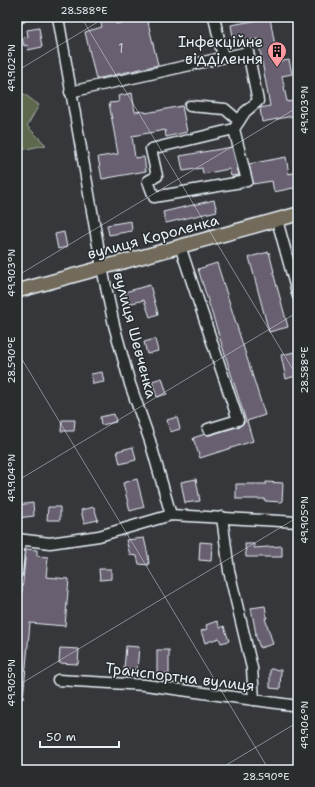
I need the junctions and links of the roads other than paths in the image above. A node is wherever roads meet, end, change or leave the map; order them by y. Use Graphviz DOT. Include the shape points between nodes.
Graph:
graph roads {
  1 [pos="21,17"];
  2 [pos="58,17"];
  3 [pos="214,17"];
  4 [pos="17,18"];
  5 [pos="224,57"];
  6 [pos="70,92"];
  7 [pos="190,106"];
  8 [pos="237,125"];
  9 [pos="298,214"];
  10 [pos="277,220"];
  11 [pos="180,246"];
  12 [pos="102,268"];
  13 [pos="17,291"];
  14 [pos="298,296"];
  15 [pos="208,429"];
  16 [pos="171,515"];
  17 [pos="222,517"];
  18 [pos="298,522"];
  19 [pos="19,539"];
  20 [pos="17,573"];
  21 [pos="58,680"];
  22 [pos="254,700"];
  23 [pos="298,706"];
  1 -- 4 [label="street"];
  2 -- 6 [label="street, вулиця Шевченка"];
  3 -- 5 [label="street"];
  5 -- 6 [label="street"];
  5 -- 8 [label="street" via="248,52 258,101 245,112"];
  6 -- 12 [label="street, вулиця Шевченка"];
  7 -- 8 [label="street" via="225,109"];
  8 -- 8 [label="street" via="247,181 154,197 148,181 157,176 151,149"];
  9 -- 10 [label="main road, вулиця Короленка"];
  10 -- 11 [label="main road, вулиця Короленка"];
  10 -- 14 [label="street"];
  11 -- 12 [label="main road, вулиця Короленка"];
  11 -- 15 [label="street" via="238,420"];
  12 -- 13 [label="main road, вулиця Короленка"];
  12 -- 16 [label="street, вулиця Шевченка" via="130,384 150,441"];
  16 -- 17 [label="street"];
  16 -- 19 [label="street" via="99,536 50,543"];
  17 -- 18 [label="street"];
  17 -- 22 [label="street" via="229,571 252,668"];
  19 -- 20 [label="street"];
  21 -- 22 [label="street, Транспортна вулиця" via="145,685"];
  22 -- 23 [label="street, Транспортна вулиця"];
}
